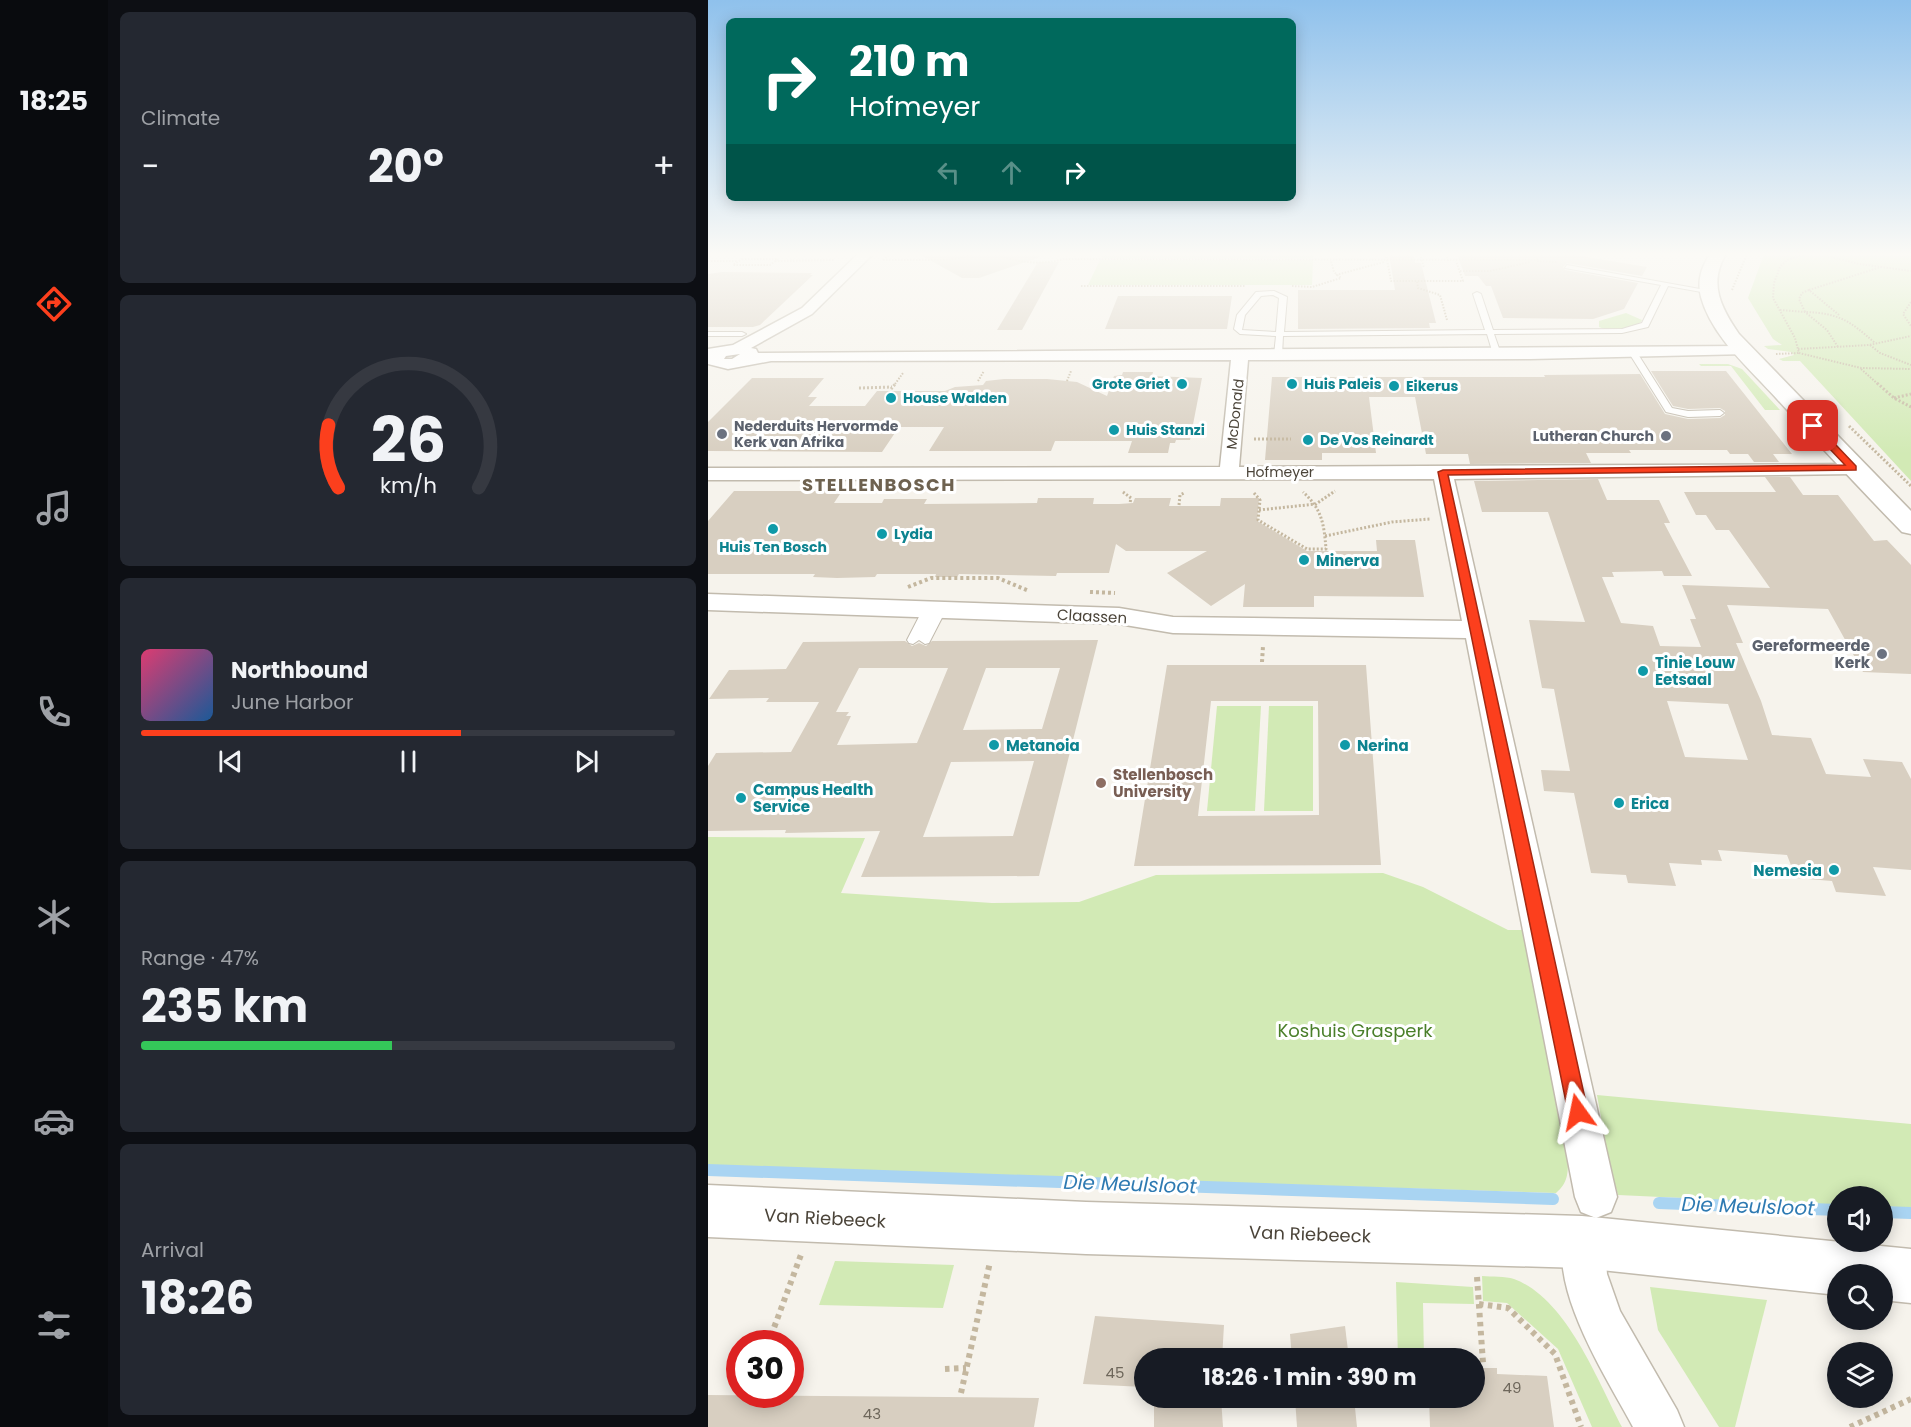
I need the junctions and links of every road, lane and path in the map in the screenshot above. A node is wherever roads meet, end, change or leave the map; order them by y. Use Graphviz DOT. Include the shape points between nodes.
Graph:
graph roads {
  1 [pos="790,321"];
  2 [pos="1240,321"];
  3 [pos="1280,321"];
  4 [pos="1486,321"];
  5 [pos="1647,321"];
  6 [pos="1721,321"];
  7 [pos="1785,321"];
  8 [pos="1816,321"];
  9 [pos="1850,321"];
  10 [pos="1490,331"];
  11 [pos="708,334"];
  12 [pos="1279,334"];
  13 [pos="1911,336"];
  14 [pos="1876,344"];
  15 [pos="1869,345"];
  16 [pos="1838,347"];
  17 [pos="1798,349"];
  18 [pos="1742,351"];
  19 [pos="1633,352"];
  20 [pos="1799,353"];
  21 [pos="1497,354"];
  22 [pos="1240,355"];
  23 [pos="1278,355"];
  24 [pos="728,356"];
  25 [pos="1774,358"];
  26 [pos="909,365"];
  27 [pos="1911,365"];
  28 [pos="1861,368"];
  29 [pos="1911,369"];
  30 [pos="859,388"];
  31 [pos="1911,394"];
  32 [pos="1894,398"];
  33 [pos="1911,407"];
  34 [pos="1720,413"];
  35 [pos="1232,439"];
  36 [pos="1291,439"];
  37 [pos="1853,468"];
  38 [pos="1229,472"];
  39 [pos="1443,472"];
  40 [pos="708,474"];
  41 [pos="1342,485"];
  42 [pos="1300,490"];
  43 [pos="1253,492"];
  44 [pos="1316,504"];
  45 [pos="1259,510"];
  46 [pos="1438,519"];
  47 [pos="1911,526"];
  48 [pos="1325,536"];
  49 [pos="908,587"];
  50 [pos="1032,592"];
  51 [pos="1079,593"];
  52 [pos="1115,593"];
  53 [pos="708,602"];
  54 [pos="934,610"];
  55 [pos="1476,630"];
  56 [pos="920,640"];
  57 [pos="708,1212"];
  58 [pos="1589,1219"];
  59 [pos="802,1252"];
  60 [pos="989,1266"];
  61 [pos="1911,1276"];
  62 [pos="1478,1288"];
  63 [pos="1479,1304"];
  64 [pos="773,1330"];
  65 [pos="1482,1348"];
  66 [pos="966,1368"];
  67 [pos="945,1369"];
  68 [pos="961,1393"];
  69 [pos="1911,1399"];
  70 [pos="1581,1427"];
  71 [pos="1660,1427"];
  72 [pos="1850,1427"];
  1 -- 24 [label="street"];
  2 -- 12 [label="lane" via="1238,331"];
  3 -- 12 [label="lane"];
  4 -- 10 [label="lane"];
  5 -- 10 [label="lane" via="1636,329"];
  6 -- 18 [label="street"];
  7 -- 17 [label="path"];
  8 -- 16 [label="path"];
  9 -- 14 [label="path"];
  10 -- 12 [label="lane"];
  10 -- 21 [label="lane"];
  11 -- 24 [label="lane"];
  12 -- 23 [label="lane"];
  13 -- 14 [label="path"];
  14 -- 15 [label="path"];
  15 -- 16 [label="path"];
  15 -- 27 [label="path"];
  16 -- 17 [label="path"];
  17 -- 20 [label="path"];
  18 -- 19 [label="street"];
  18 -- 37 [label="street"];
  19 -- 21 [label="street"];
  19 -- 34 [label="lane" via="1670,410"];
  20 -- 25 [label="path" via="1769,354"];
  20 -- 28 [label="path"];
  21 -- 23 [label="street"];
  22 -- 23 [label="street"];
  22 -- 24 [label="street"];
  22 -- 35 [label="street, McDonald"];
  26 -- 30 [label="path" via="892,388"];
  28 -- 29 [label="path"];
  28 -- 32 [label="path"];
  31 -- 32 [label="path"];
  32 -- 33 [label="path"];
  35 -- 36 [label="path"];
  35 -- 38 [label="street, McDonald"];
  37 -- 39 [label="street, Hofmeyer"];
  37 -- 47 [label="street"];
  38 -- 39 [label="street, Hofmeyer"];
  38 -- 40 [label="street, Hofmeyer"];
  39 -- 55 [label="street"];
  41 -- 44 [label="path"];
  42 -- 44 [label="path"];
  43 -- 45 [label="path" via="1260,500"];
  44 -- 45 [label="path"];
  44 -- 48 [label="path" via="1324,521"];
  45 -- 48 [label="path" via="1258,520 1307,549 1326,549"];
  46 -- 48 [label="path" via="1392,522"];
  49 -- 50 [label="path" via="931,579 998,578"];
  51 -- 52 [label="path"];
  53 -- 54 [label="street, Claassen"];
  54 -- 55 [label="street, Claassen" via="1119,616 1173,625"];
  54 -- 56 [label="lane"];
  55 -- 58 [label="street"];
  57 -- 58 [label="street, Van Riebeeck" via="1086,1228"];
  58 -- 61 [label="street, Van Riebeeck"];
  58 -- 71 [label="street" via="1585,1274 1601,1322"];
  59 -- 64 [label="path"];
  60 -- 66 [label="path"];
  62 -- 63 [label="path"];
  63 -- 65 [label="path"];
  63 -- 70 [label="path" via="1508,1308 1555,1354"];
  66 -- 67 [label="path"];
  66 -- 68 [label="path"];
  69 -- 72 [label="path"];
}
